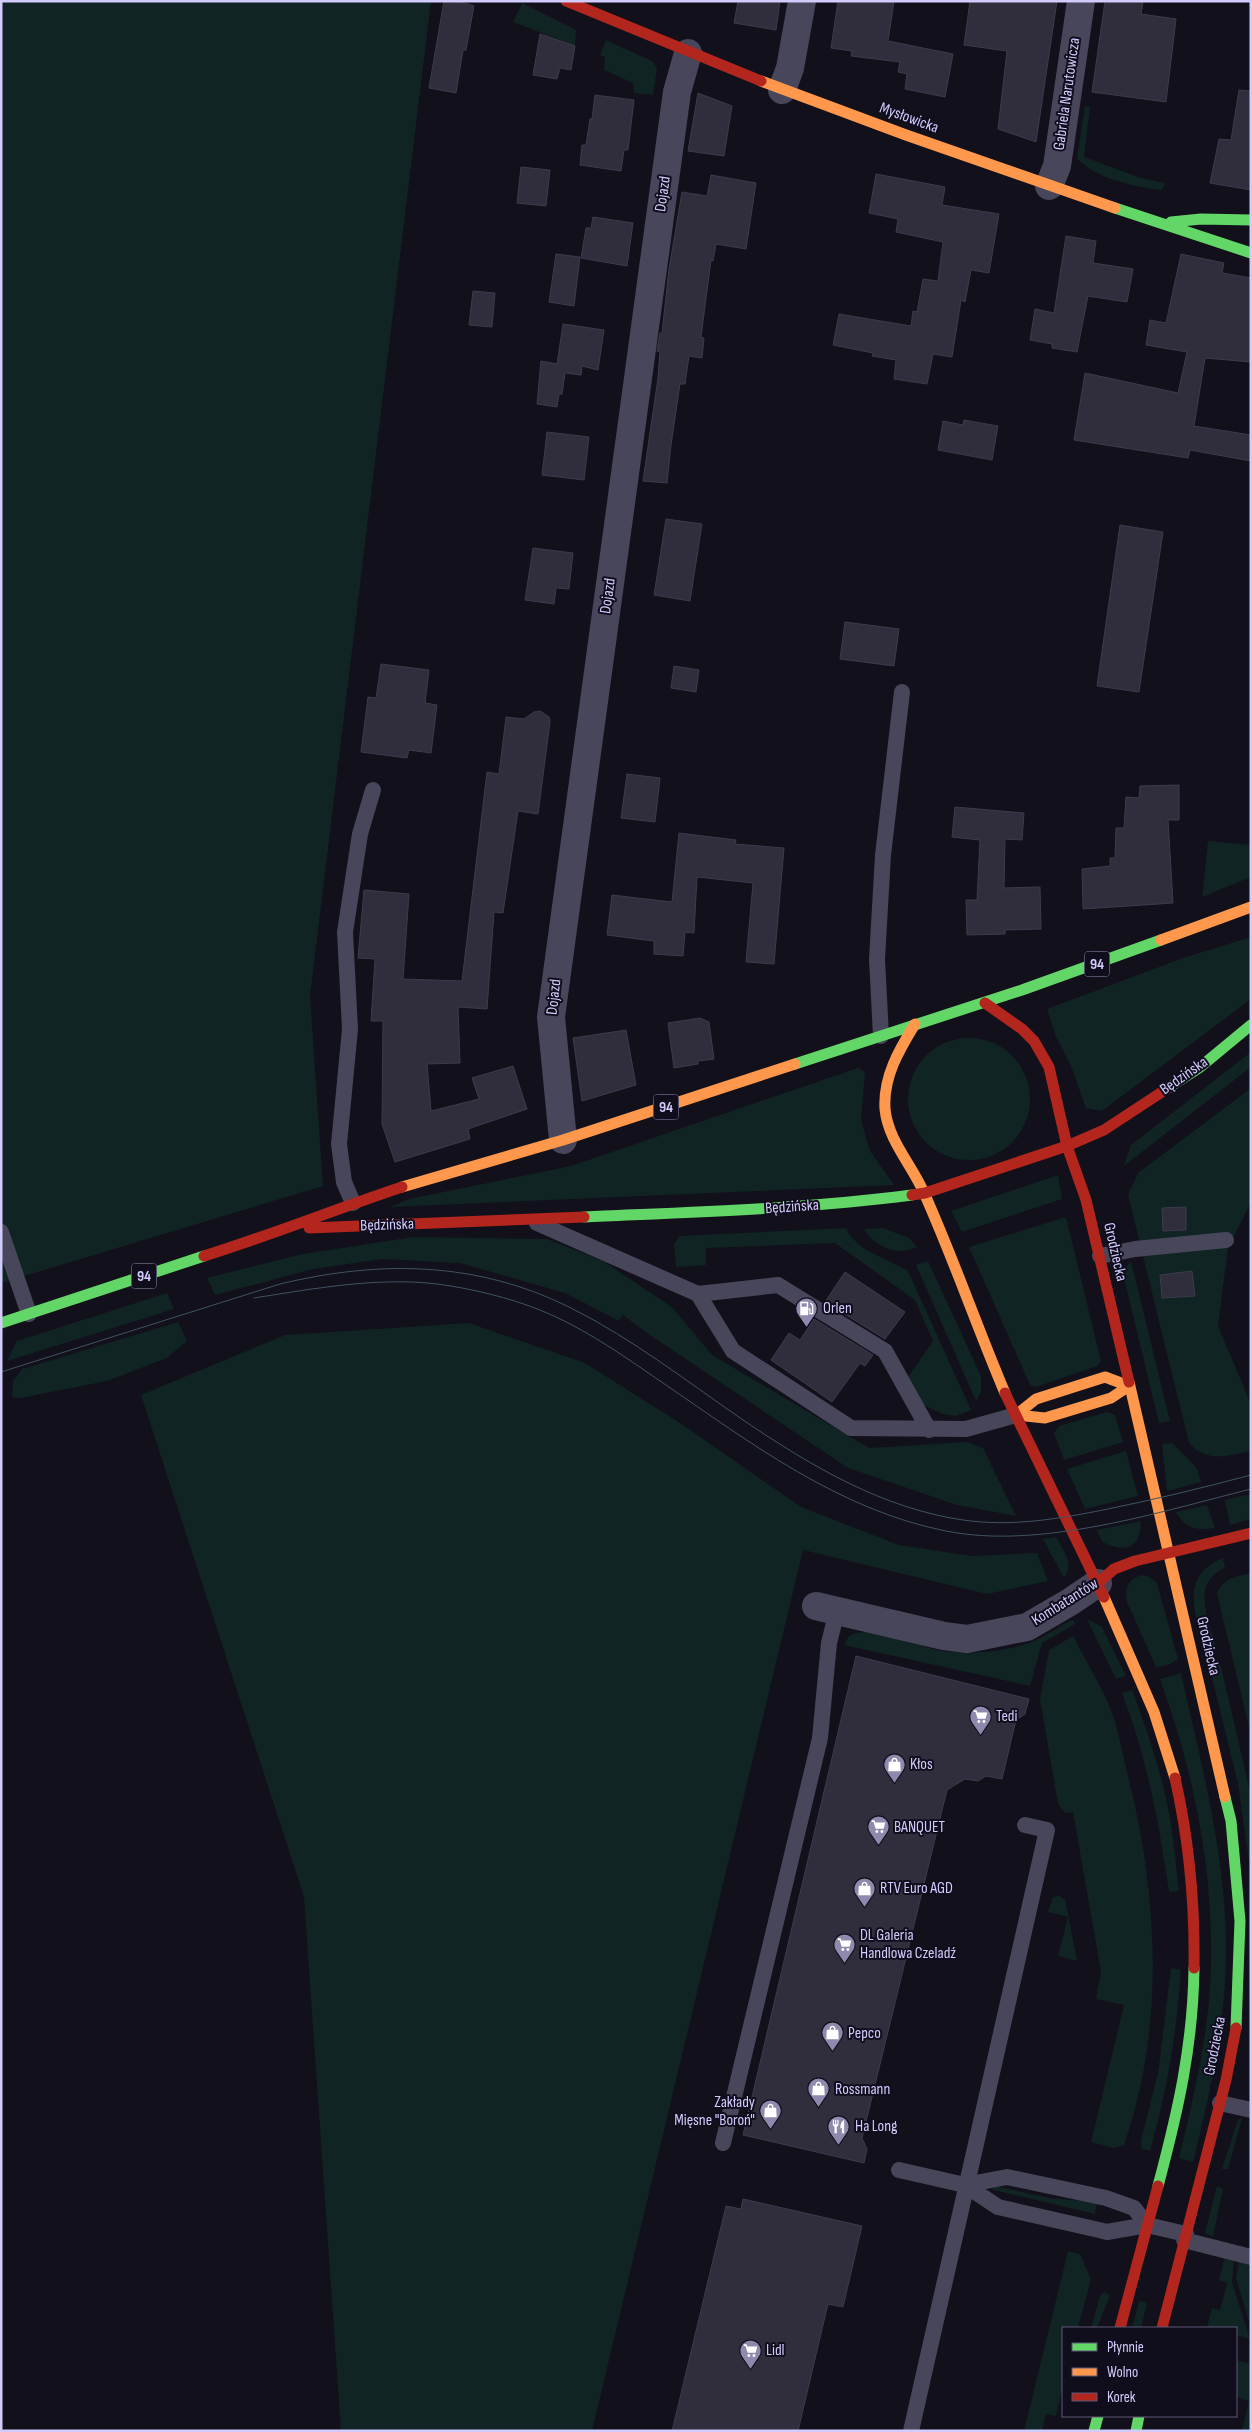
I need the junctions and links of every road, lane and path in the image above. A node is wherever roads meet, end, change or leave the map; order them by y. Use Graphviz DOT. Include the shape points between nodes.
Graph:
graph roads {
  1 [pos="566,1"];
  2 [pos="802,1"];
  3 [pos="1081,1"];
  4 [pos="688,53"];
  5 [pos="782,90"];
  6 [pos="1049,186"];
  7 [pos="1251,220"];
  8 [pos="1160,224"];
  9 [pos="1251,253"];
  10 [pos="902,692"];
  11 [pos="373,790"];
  12 [pos="1251,907"];
  13 [pos="1251,918"];
  14 [pos="1209,924"];
  15 [pos="985,1003"];
  16 [pos="915,1024"];
  17 [pos="1251,1025"];
  18 [pos="881,1036"];
  19 [pos="563,1140"];
  20 [pos="1067,1146"];
  21 [pos="924,1193"];
  22 [pos="354,1203"];
  23 [pos="532,1220"];
  24 [pos="288,1229"];
  25 [pos="1,1232"];
  26 [pos="1226,1240"];
  27 [pos="1100,1256"];
  28 [pos="698,1294"];
  29 [pos="29,1314"];
  30 [pos="1,1323"];
  31 [pos="1129,1386"];
  32 [pos="1016,1415"];
  33 [pos="929,1430"];
  34 [pos="1251,1533"];
  35 [pos="1170,1554"];
  36 [pos="1098,1583"];
  37 [pos="826,1608"];
  38 [pos="1025,1825"];
  39 [pos="1220,2103"];
  40 [pos="1251,2110"];
  41 [pos="723,2143"];
  42 [pos="899,2170"];
  43 [pos="965,2185"];
  44 [pos="1147,2225"];
  45 [pos="1185,2237"];
  46 [pos="1251,2257"];
  47 [pos="1120,2327"];
  48 [pos="1162,2327"];
  49 [pos="1098,2417"];
  50 [pos="1139,2417"];
  51 [pos="910,2431"];
  52 [pos="1094,2431"];
  53 [pos="1136,2431"];
  1 -- 4 [label="street, Mysłowicka"];
  2 -- 5 [label="street" via="790,68"];
  3 -- 6 [label="street, Gabriela Narutowicza" via="1057,166"];
  4 -- 5 [label="street, Mysłowicka"];
  4 -- 19 [label="street, Dojazd" via="677,92 551,1017"];
  5 -- 6 [label="street, Mysłowicka"];
  6 -- 8 [label="street, Mysłowicka"];
  7 -- 8 [label="street, Mysłowicka" via="1201,219"];
  8 -- 9 [label="street"];
  10 -- 18 [label="lane" via="879,921 877,959"];
  11 -- 22 [label="lane" via="360,834 345,932 350,1029 339,1144 344,1182"];
  12 -- 14 [label="street, 94"];
  13 -- 14 [label="street"];
  14 -- 15 [label="street, 94"];
  15 -- 16 [label="street, 94"];
  15 -- 20 [label="street, Grodziecka" via="1034,1041 1049,1067"];
  16 -- 18 [label="street, Będzińska / 94"];
  16 -- 21 [label="street, Grodziecka" via="893,1059 885,1108 898,1148"];
  17 -- 20 [label="street, Będzińska / 94" via="1199,1068 1104,1130"];
  18 -- 19 [label="street, Będzińska / 94"];
  19 -- 22 [label="street, Będzińska / 94"];
  20 -- 21 [label="street, Będzińska / 94"];
  20 -- 27 [label="street, Grodziecka" via="1086,1200"];
  21 -- 23 [label="street, Będzińska / 94" via="773,1209"];
  21 -- 32 [label="street, Grodziecka"];
  22 -- 24 [label="street, Będzińska / 94"];
  23 -- 24 [label="street, Będzińska / 94"];
  23 -- 28 [label="lane"];
  24 -- 29 [label="street, Będzińska / 94"];
  25 -- 29 [label="lane"];
  26 -- 27 [label="lane" via="1135,1249"];
  27 -- 31 [label="street, Grodziecka"];
  28 -- 33 [label="lane" via="733,1351 851,1428"];
  28 -- 33 [label="lane" via="778,1286 885,1351"];
  29 -- 30 [label="street, Będzińska / 94"];
  31 -- 32 [label="street" via="1110,1398 1045,1418"];
  31 -- 32 [label="street" via="1105,1377 1036,1399"];
  31 -- 35 [label="street, Grodziecka"];
  32 -- 33 [label="lane" via="966,1429"];
  32 -- 36 [label="street, Grodziecka"];
  34 -- 35 [label="street, Kombatantów"];
  35 -- 36 [label="street, Kombatantów" via="1134,1561 1114,1569"];
  35 -- 39 [label="street, Grodziecka" via="1231,1821 1239,1911 1238,2017"];
  36 -- 37 [label="street, Kombatantów" via="1027,1627 967,1638 944,1636"];
  36 -- 44 [label="street, Grodziecka" via="1141,1678 1165,1743 1182,1814 1191,1890 1194,2002 1187,2069"];
  37 -- 41 [label="lane" via="829,1642 820,1738"];
  38 -- 43 [label="lane" via="1047,1830"];
  39 -- 40 [label="lane"];
  39 -- 45 [label="street, Grodziecka"];
  42 -- 43 [label="lane"];
  43 -- 44 [label="lane" via="998,2207 1107,2232"];
  43 -- 44 [label="lane" via="1007,2177 1106,2198 1134,2208"];
  43 -- 51 [label="lane"];
  44 -- 45 [label="lane"];
  44 -- 47 [label="street, Grodziecka"];
  45 -- 46 [label="lane"];
  45 -- 48 [label="street, Grodziecka"];
  49 -- 52 [label="street"];
  50 -- 53 [label="street"];
}
